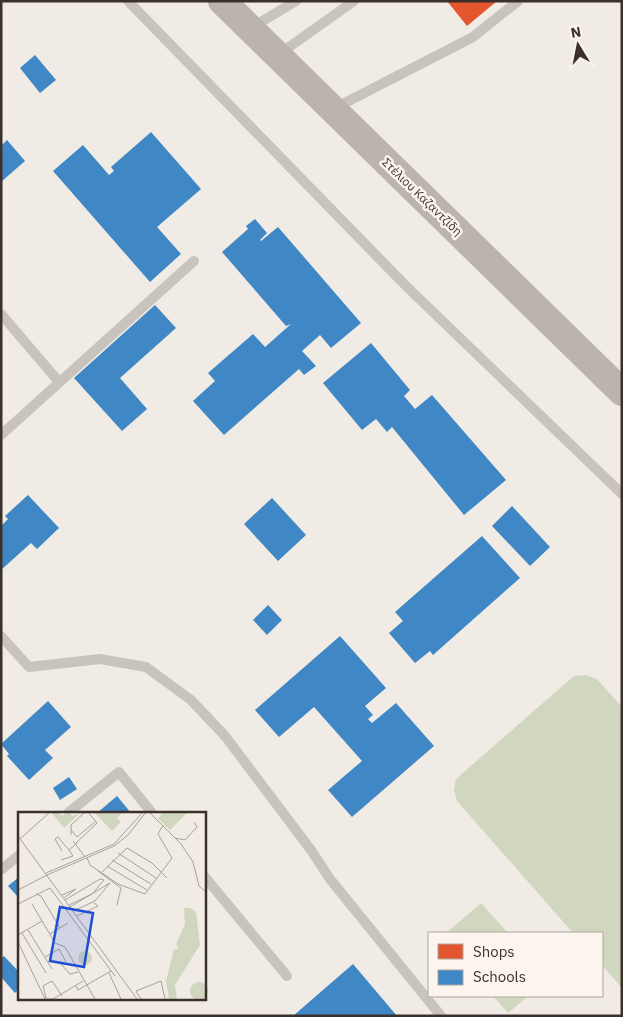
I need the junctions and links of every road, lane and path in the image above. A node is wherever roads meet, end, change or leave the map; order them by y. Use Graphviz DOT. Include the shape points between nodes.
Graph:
graph roads {
  1 [pos="128,1"];
  2 [pos="222,1"];
  3 [pos="296,1"];
  4 [pos="354,1"];
  5 [pos="518,1"];
  6 [pos="250,28"];
  7 [pos="277,55"];
  8 [pos="332,110"];
  9 [pos="194,262"];
  10 [pos="1,314"];
  11 [pos="59,382"];
  12 [pos="622,392"];
  13 [pos="1,435"];
  14 [pos="622,494"];
  15 [pos="1,636"];
  16 [pos="69,812"];
  17 [pos="151,812"];
  18 [pos="18,856"];
  19 [pos="1,870"];
  20 [pos="205,877"];
  21 [pos="287,976"];
  22 [pos="441,1016"];
  1 -- 14 [label="lane" via="406,286"];
  2 -- 6 [label="main road, Στέλιου Καζαντζίδη"];
  3 -- 6 [label="lane"];
  4 -- 7 [label="lane"];
  5 -- 8 [label="lane" via="473,37"];
  6 -- 7 [label="main road, Στέλιου Καζαντζίδη"];
  7 -- 8 [label="main road, Στέλιου Καζαντζίδη"];
  8 -- 12 [label="main road, Στέλιου Καζαντζίδη"];
  9 -- 11 [label="lane"];
  10 -- 11 [label="lane"];
  11 -- 13 [label="lane"];
  15 -- 22 [label="lane" via="29,666 100,659 146,667 191,700 225,736 312,850 330,879"];
  16 -- 17 [label="lane" via="119,772"];
  18 -- 19 [label="lane"];
  20 -- 21 [label="lane"];
}
